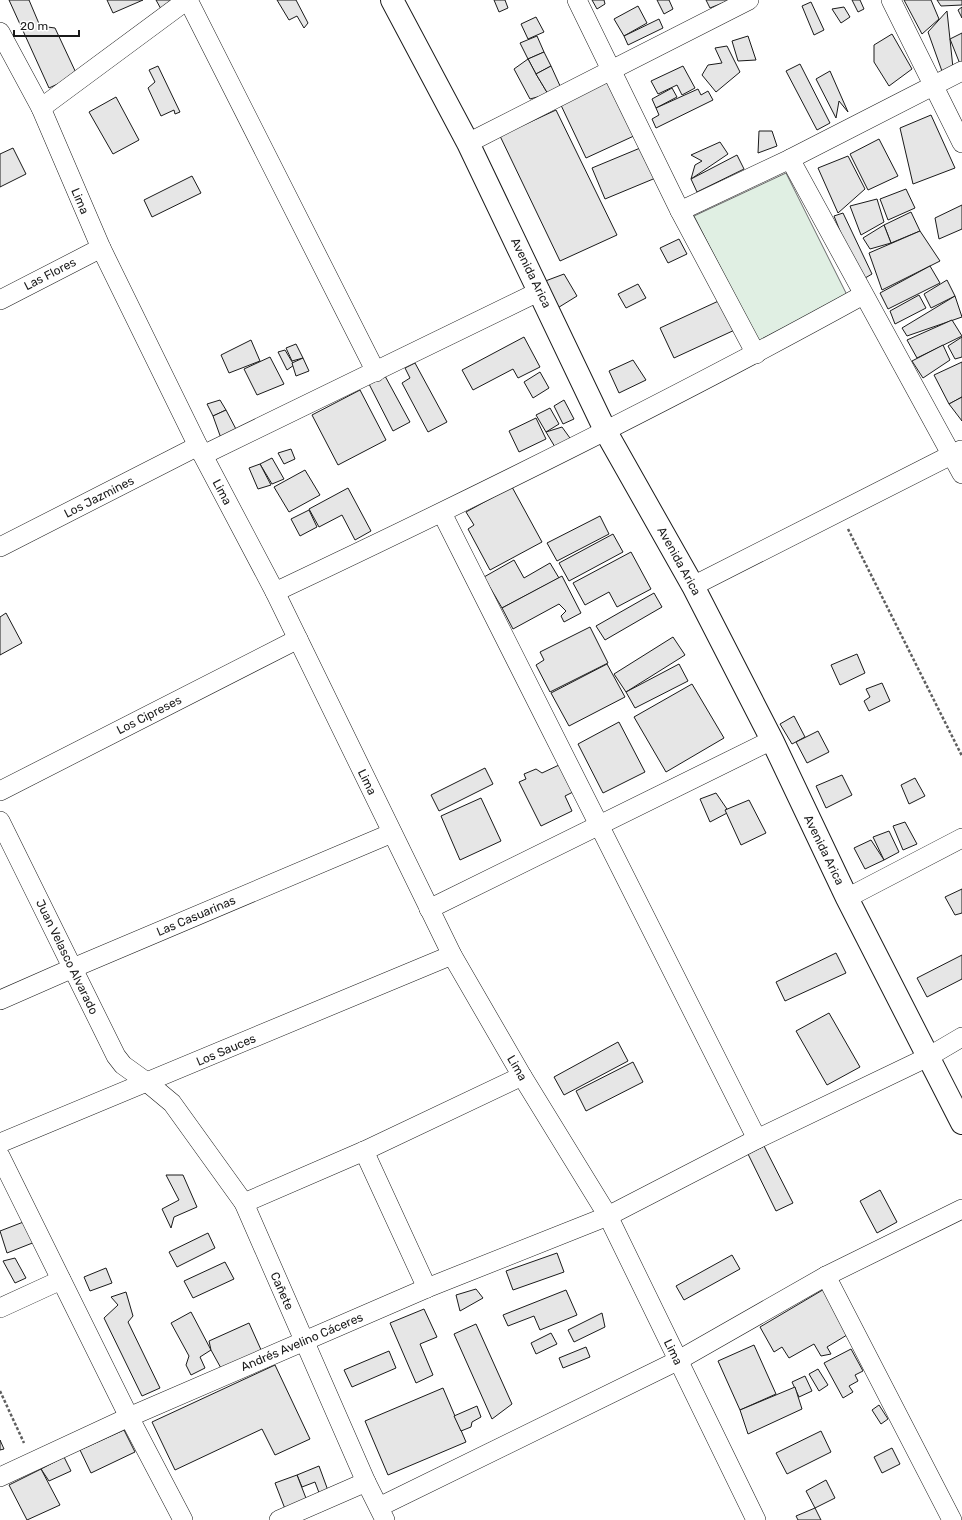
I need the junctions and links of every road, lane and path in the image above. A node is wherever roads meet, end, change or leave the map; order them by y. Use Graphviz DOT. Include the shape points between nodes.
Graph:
graph roads {
  1 [pos="187,0"];
  2 [pos="392,0"];
  3 [pos="577,0"];
  4 [pos="749,0"];
  5 [pos="891,0"];
  6 [pos="2,40"];
  7 [pos="611,70"];
  8 [pos="962,71"];
  9 [pos="932,85"];
  10 [pos="41,108"];
  11 [pos="468,143"];
  12 [pos="962,143"];
  13 [pos="790,159"];
  14 [pos="680,211"];
  15 [pos="101,248"];
  16 [pos="540,291"];
  17 [pos="863,294"];
  18 [pos="0,300"];
  19 [pos="756,354"];
  20 [pos="376,372"];
  21 [pos="606,432"];
  22 [pos="200,451"];
  23 [pos="956,452"];
  24 [pos="962,474"];
  25 [pos="839,511"];
  26 [pos="442,513"];
  27 [pos="0,547"];
  28 [pos="693,586"];
  29 [pos="275,592"];
  30 [pos="298,639"];
  31 [pos="772,740"];
  32 [pos="962,756"];
  33 [pos="0,791"];
  34 [pos="0,821"];
  35 [pos="599,825"];
  36 [pos="392,833"];
  37 [pos="962,838"];
  38 [pos="847,898"];
  39 [pos="429,909"];
  40 [pos="452,955"];
  41 [pos="73,968"];
  42 [pos="0,1000"];
  43 [pos="962,1037"];
  44 [pos="928,1057"];
  45 [pos="522,1076"];
  46 [pos="148,1083"];
  47 [pos="962,1123"];
  48 [pos="758,1138"];
  49 [pos="0,1143"];
  50 [pos="364,1151"];
  51 [pos="0,1156"];
  52 [pos="244,1204"];
  53 [pos="962,1209"];
  54 [pos="608,1216"];
  55 [pos="826,1276"];
  56 [pos="61,1280"];
  57 [pos="427,1288"];
  58 [pos="0,1308"];
  59 [pos="304,1341"];
  60 [pos="677,1361"];
  61 [pos="0,1391"];
  62 [pos="129,1417"];
  63 [pos="33,1462"];
  64 [pos="0,1477"];
  65 [pos="366,1482"];
  66 [pos="382,1514"];
  67 [pos="183,1520"];
  68 [pos="279,1520"];
  69 [pos="756,1520"];
  70 [pos="952,1520"];
  1 -- 10 [label="street"];
  1 -- 20 [label="street"];
  2 -- 11 [label="street, Avenida Arica"];
  3 -- 7 [label="street"];
  4 -- 7 [label="street"];
  5 -- 9 [label="street"];
  6 -- 10 [label="street, Lima"];
  7 -- 11 [label="street"];
  7 -- 14 [label="street"];
  8 -- 9 [label="street"];
  9 -- 12 [label="street"];
  9 -- 13 [label="street"];
  10 -- 15 [label="street, Lima"];
  11 -- 16 [label="street, Avenida Arica"];
  13 -- 14 [label="street"];
  13 -- 17 [label="street"];
  14 -- 19 [label="street"];
  15 -- 18 [label="street, Las Flores"];
  15 -- 22 [label="street, Lima"];
  16 -- 20 [label="street, Los Jazmines"];
  16 -- 21 [label="street, Avenida Arica"];
  17 -- 19 [label="street"];
  17 -- 23 [label="street"];
  19 -- 21 [label="street"];
  20 -- 22 [label="street, Los Jazmines"];
  21 -- 26 [label="street"];
  21 -- 28 [label="street, Avenida Arica"];
  22 -- 27 [label="street, Los Jazmines"];
  22 -- 29 [label="street, Lima"];
  23 -- 24 [label="street"];
  23 -- 25 [label="street"];
  25 -- 28 [label="street"];
  25 -- 32 [label="path"];
  26 -- 29 [label="street"];
  26 -- 35 [label="street"];
  28 -- 31 [label="street, Avenida Arica"];
  29 -- 30 [label="street, Lima"];
  30 -- 33 [label="street, Los Cipreses"];
  30 -- 36 [label="street, Lima"];
  31 -- 35 [label="street"];
  31 -- 38 [label="street, Avenida Arica"];
  34 -- 41 [label="street, Juan Velasco Alvarado"];
  35 -- 39 [label="street"];
  35 -- 48 [label="street"];
  36 -- 39 [label="street, Lima"];
  36 -- 41 [label="street, Las Casuarinas"];
  37 -- 38 [label="street"];
  38 -- 44 [label="street, Avenida Arica"];
  39 -- 40 [label="street, Lima"];
  40 -- 45 [label="street, Lima"];
  40 -- 46 [label="street, Los Sauces"];
  41 -- 42 [label="street, Las Casuarinas"];
  41 -- 46 [label="street, Juan Velasco Alvarado" via="116,1056 123,1065"];
  43 -- 44 [label="street, Andrés Avelino Cáceres"];
  44 -- 47 [label="street, Avenida Arica"];
  44 -- 48 [label="street, Andrés Avelino Cáceres"];
  45 -- 50 [label="street"];
  45 -- 54 [label="street, Lima"];
  46 -- 49 [label="street, Los Sauces"];
  46 -- 52 [label="street, Cañete" via="172,1103"];
  48 -- 54 [label="street, Andrés Avelino Cáceres"];
  50 -- 52 [label="street"];
  50 -- 57 [label="street"];
  51 -- 56 [label="street"];
  52 -- 59 [label="street, Cañete"];
  53 -- 55 [label="street"];
  54 -- 57 [label="street, Andrés Avelino Cáceres"];
  54 -- 60 [label="street, Lima"];
  55 -- 60 [label="street"];
  55 -- 70 [label="street"];
  56 -- 58 [label="street"];
  56 -- 62 [label="street"];
  57 -- 59 [label="street, Andrés Avelino Cáceres"];
  59 -- 62 [label="street, Andrés Avelino Cáceres"];
  59 -- 65 [label="street, Cañete"];
  60 -- 66 [label="street"];
  60 -- 69 [label="street, Lima"];
  61 -- 63 [label="path"];
  62 -- 63 [label="street, Andrés Avelino Cáceres"];
  62 -- 67 [label="street"];
  63 -- 64 [label="street, Andrés Avelino Cáceres"];
  65 -- 66 [label="street, Cañete"];
  65 -- 68 [label="street"];
}
